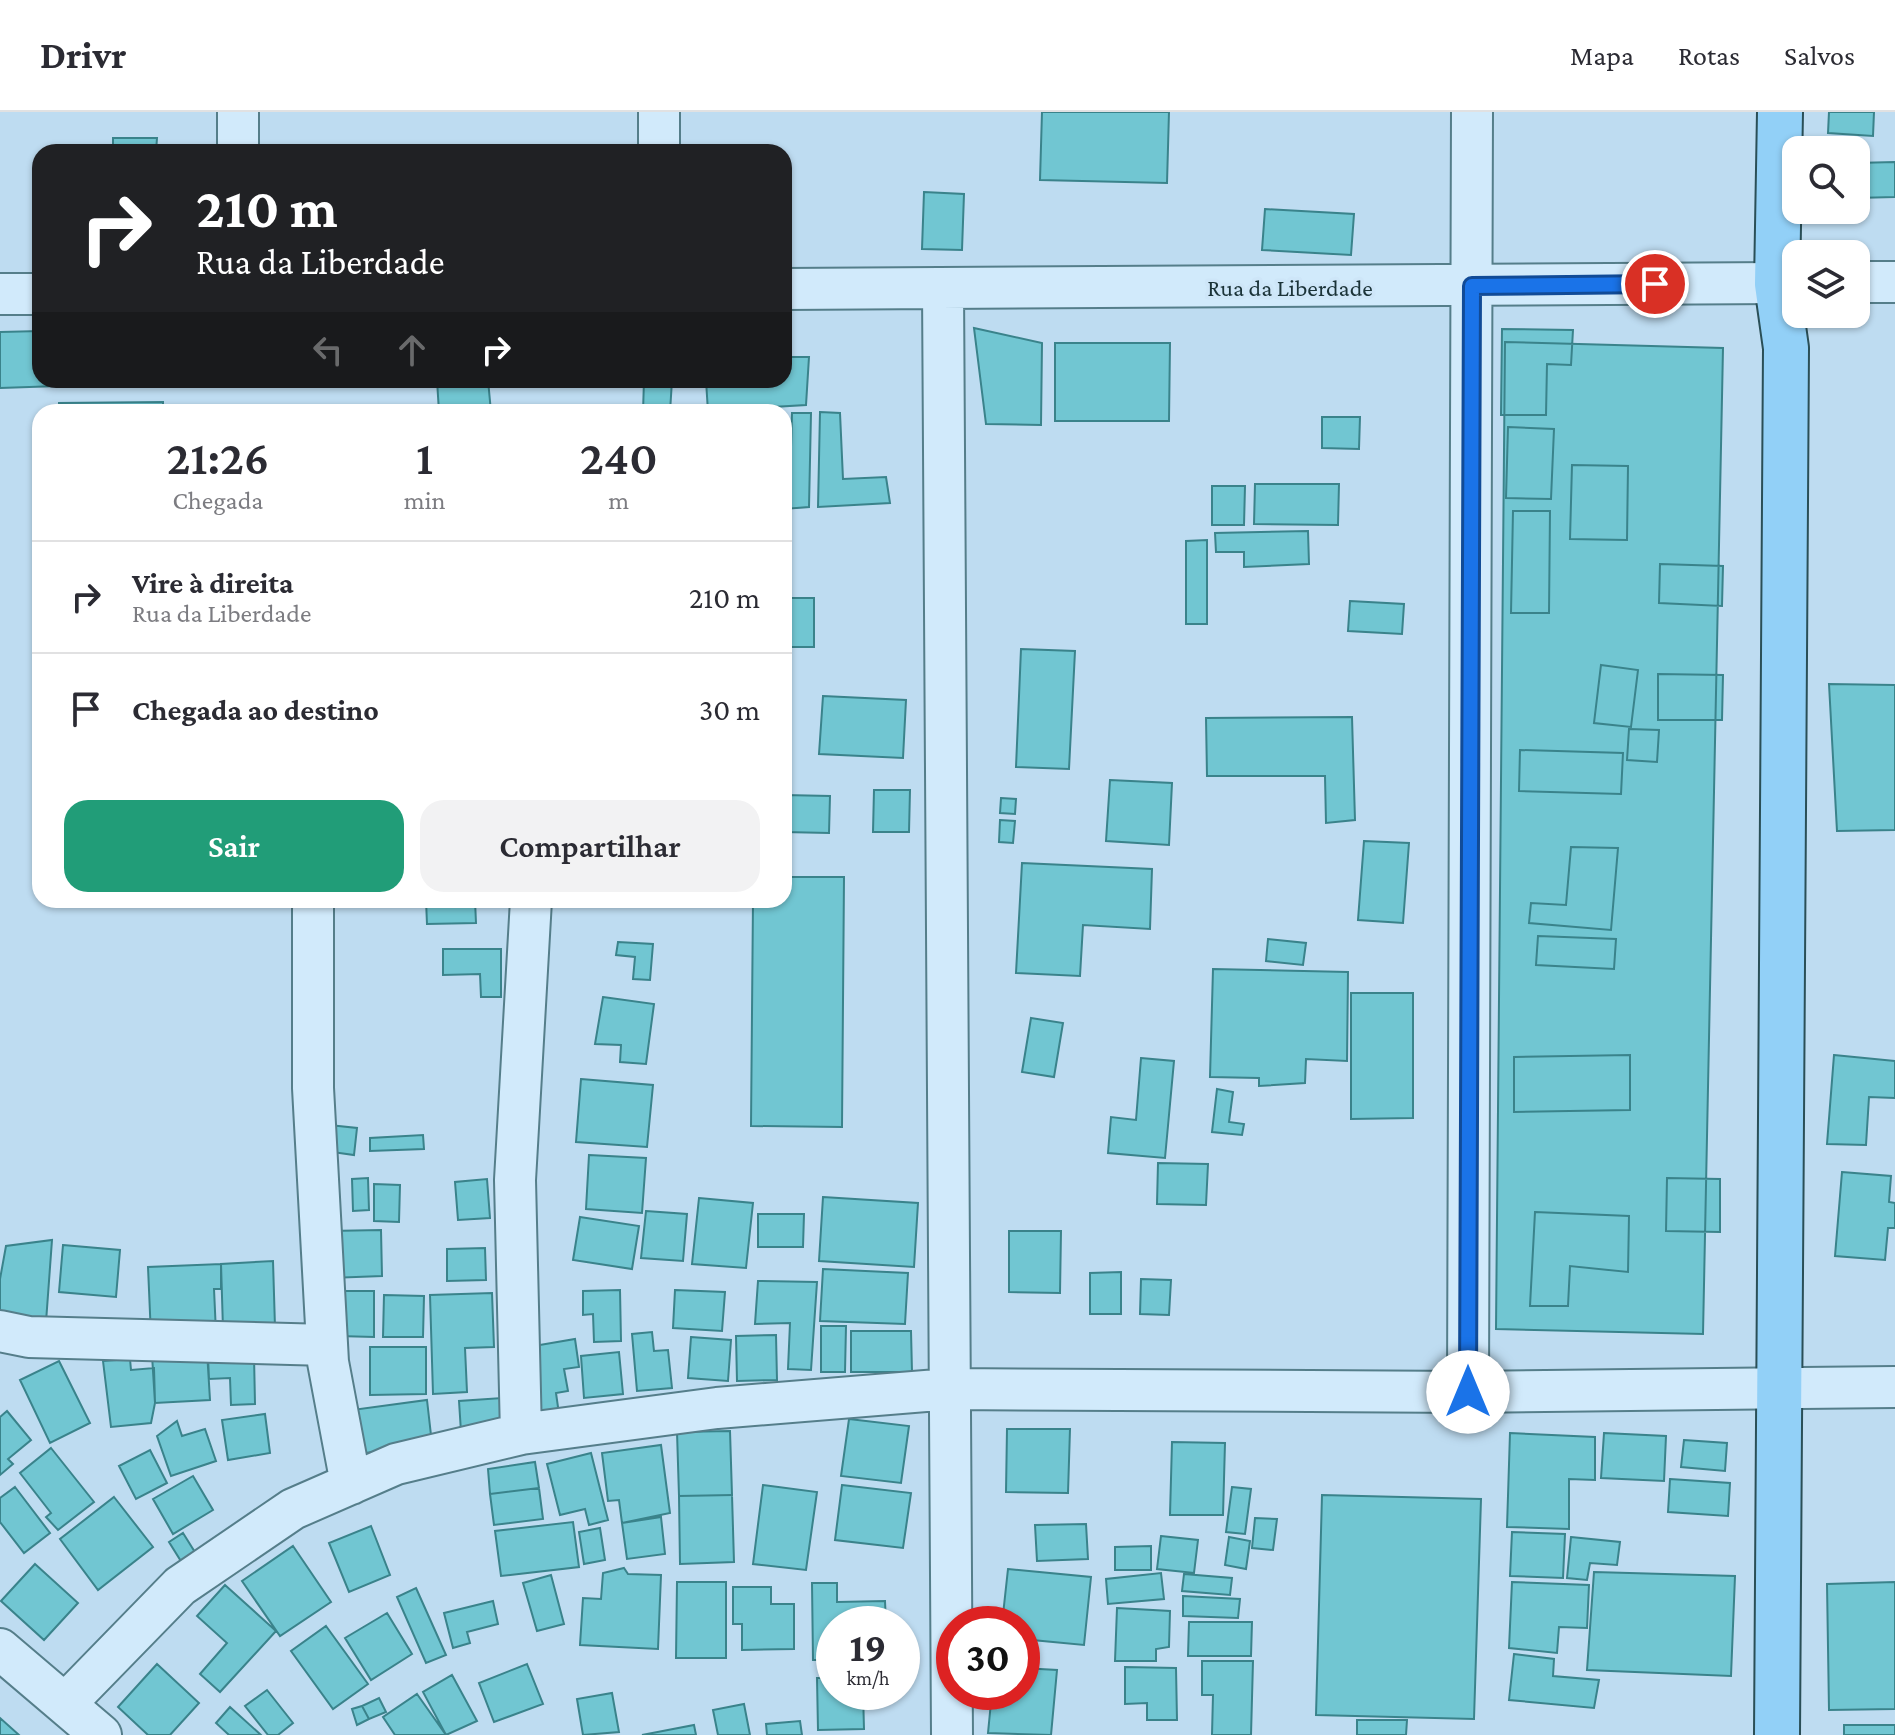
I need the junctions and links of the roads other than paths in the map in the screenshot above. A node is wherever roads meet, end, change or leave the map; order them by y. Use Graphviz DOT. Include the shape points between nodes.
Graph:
graph roads {
  1 [pos="238,112"];
  2 [pos="659,112"];
  3 [pos="1472,112"];
  4 [pos="1780,112"];
  5 [pos="238,144"];
  6 [pos="659,144"];
  7 [pos="1785,240"];
  8 [pos="1870,282"];
  9 [pos="1895,282"];
  10 [pos="1782,284"];
  11 [pos="1472,286"];
  12 [pos="943,288"];
  13 [pos="792,289"];
  14 [pos="0,294"];
  15 [pos="32,294"];
  16 [pos="1786,328"];
  17 [pos="313,908"];
  18 [pos="531,908"];
  19 [pos="0,1331"];
  20 [pos="327,1345"];
  21 [pos="1781,1386"];
  22 [pos="1895,1387"];
  23 [pos="950,1389"];
  24 [pos="1468,1392"];
  25 [pos="521,1434"];
  26 [pos="351,1484"];
  27 [pos="0,1649"];
  28 [pos="65,1704"];
  29 [pos="101,1735"];
  30 [pos="952,1735"];
  31 [pos="1777,1735"];
  1 -- 5 [label="street"];
  2 -- 6 [label="street"];
  3 -- 11 [label="street"];
  4 -- 7 [label="main road"];
  8 -- 9 [label="street"];
  10 -- 11 [label="street, Rua da Liberdade"];
  11 -- 12 [label="street, Rua da Liberdade"];
  11 -- 24 [label="street"];
  12 -- 13 [label="street, Rua da Liberdade"];
  12 -- 23 [label="street"];
  14 -- 15 [label="street"];
  16 -- 21 [label="main road"];
  17 -- 20 [label="street" via="313,1088"];
  18 -- 25 [label="street" via="515,1180"];
  19 -- 20 [label="street" via="29,1337"];
  20 -- 26 [label="street"];
  21 -- 22 [label="street"];
  21 -- 24 [label="street"];
  21 -- 31 [label="main road"];
  23 -- 24 [label="street"];
  23 -- 25 [label="street" via="717,1408"];
  23 -- 30 [label="street"];
  25 -- 26 [label="street" via="396,1464"];
  26 -- 28 [label="street" via="293,1509 180,1586"];
  27 -- 28 [label="street"];
  28 -- 29 [label="street"];
}
